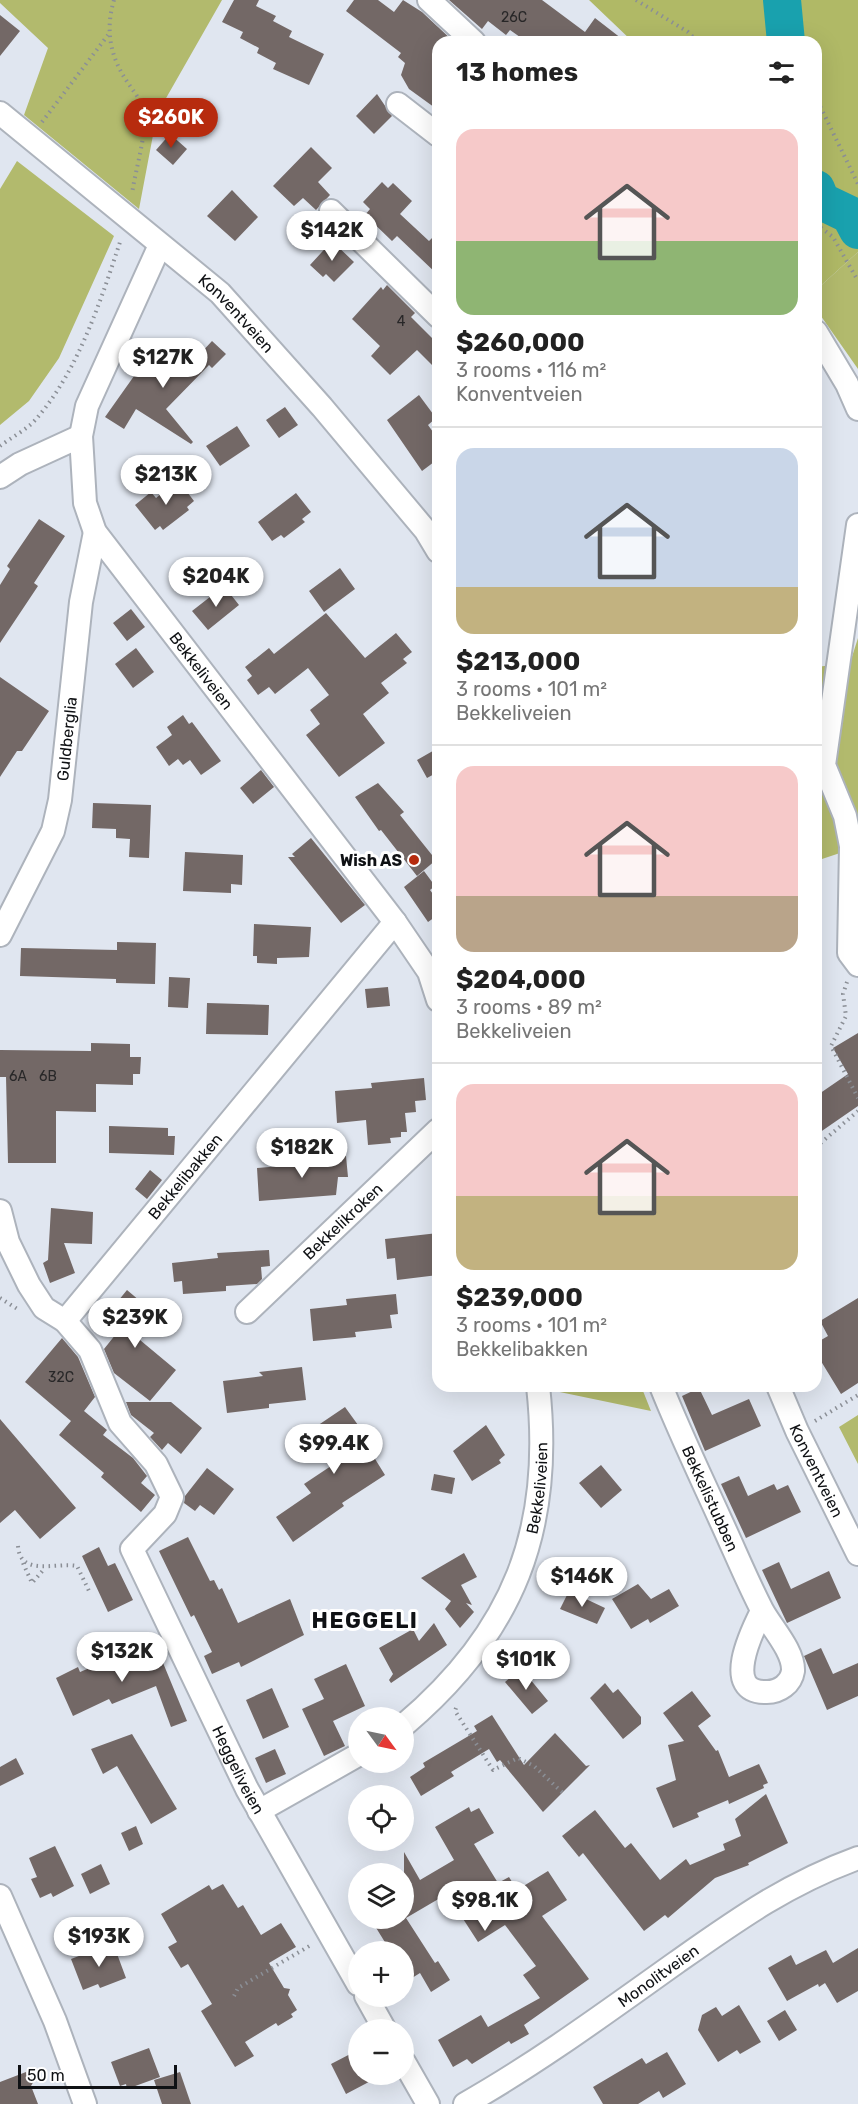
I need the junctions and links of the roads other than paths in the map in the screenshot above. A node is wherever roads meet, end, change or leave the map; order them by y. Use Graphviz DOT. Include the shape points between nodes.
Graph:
graph roads {
  1 [pos="429,0"];
  2 [pos="468,36"];
  3 [pos="398,104"];
  4 [pos="0,113"];
  5 [pos="432,130"];
  6 [pos="331,211"];
  7 [pos="160,245"];
  8 [pos="432,310"];
  9 [pos="822,342"];
  10 [pos="858,409"];
  11 [pos="81,436"];
  12 [pos="0,477"];
  13 [pos="432,525"];
  14 [pos="858,525"];
  15 [pos="95,532"];
  16 [pos="395,922"];
  17 [pos="0,935"];
  18 [pos="858,965"];
  19 [pos="432,981"];
  20 [pos="432,1136"];
  21 [pos="0,1211"];
  22 [pos="247,1312"];
  23 [pos="65,1321"];
  24 [pos="539,1392"];
  25 [pos="664,1392"];
  26 [pos="781,1392"];
  27 [pos="858,1554"];
  28 [pos="762,1611"];
  29 [pos="414,1716"];
  30 [pos="348,1761"];
  31 [pos="259,1811"];
  32 [pos="858,1858"];
  33 [pos="0,1896"];
  34 [pos="348,1966"];
  35 [pos="414,2080"];
  36 [pos="85,2104"];
  37 [pos="428,2104"];
  38 [pos="465,2104"];
  1 -- 2 [label="street"];
  3 -- 5 [label="street"];
  4 -- 7 [label="street, Konventveien"];
  6 -- 8 [label="street"];
  7 -- 11 [label="street, Bekkeliveien" via="101,370"];
  7 -- 13 [label="street, Konventveien" via="220,293"];
  9 -- 10 [label="street"];
  11 -- 12 [label="street"];
  11 -- 15 [label="street, Bekkeliveien" via="85,502"];
  14 -- 18 [label="street" via="824,765 845,816 851,846 849,953"];
  15 -- 16 [label="street, Bekkeliveien"];
  15 -- 17 [label="street, Guldberglia" via="81,602 60,800 53,831"];
  16 -- 19 [label="street, Bekkeliveien"];
  16 -- 23 [label="street, Bekkelibakken"];
  20 -- 22 [label="street, Bekkelikroken"];
  21 -- 23 [label="street" via="8,1242 29,1285 44,1308"];
  23 -- 31 [label="street, Heggeliveien" via="90,1350 120,1424 156,1464 172,1497 165,1514 132,1550"];
  24 -- 29 [label="street, Bekkeliveien" via="540,1479 534,1525 522,1567 480,1646"];
  25 -- 28 [label="street, Bekkelistubben"];
  26 -- 27 [label="street, Konventveien"];
  30 -- 31 [label="street"];
  31 -- 34 [label="street, Heggeliveien"];
  32 -- 38 [label="street, Monolitveien" via="807,1878 763,1902 570,2038"];
  33 -- 36 [label="street" via="55,2021"];
  35 -- 37 [label="street"];
}
